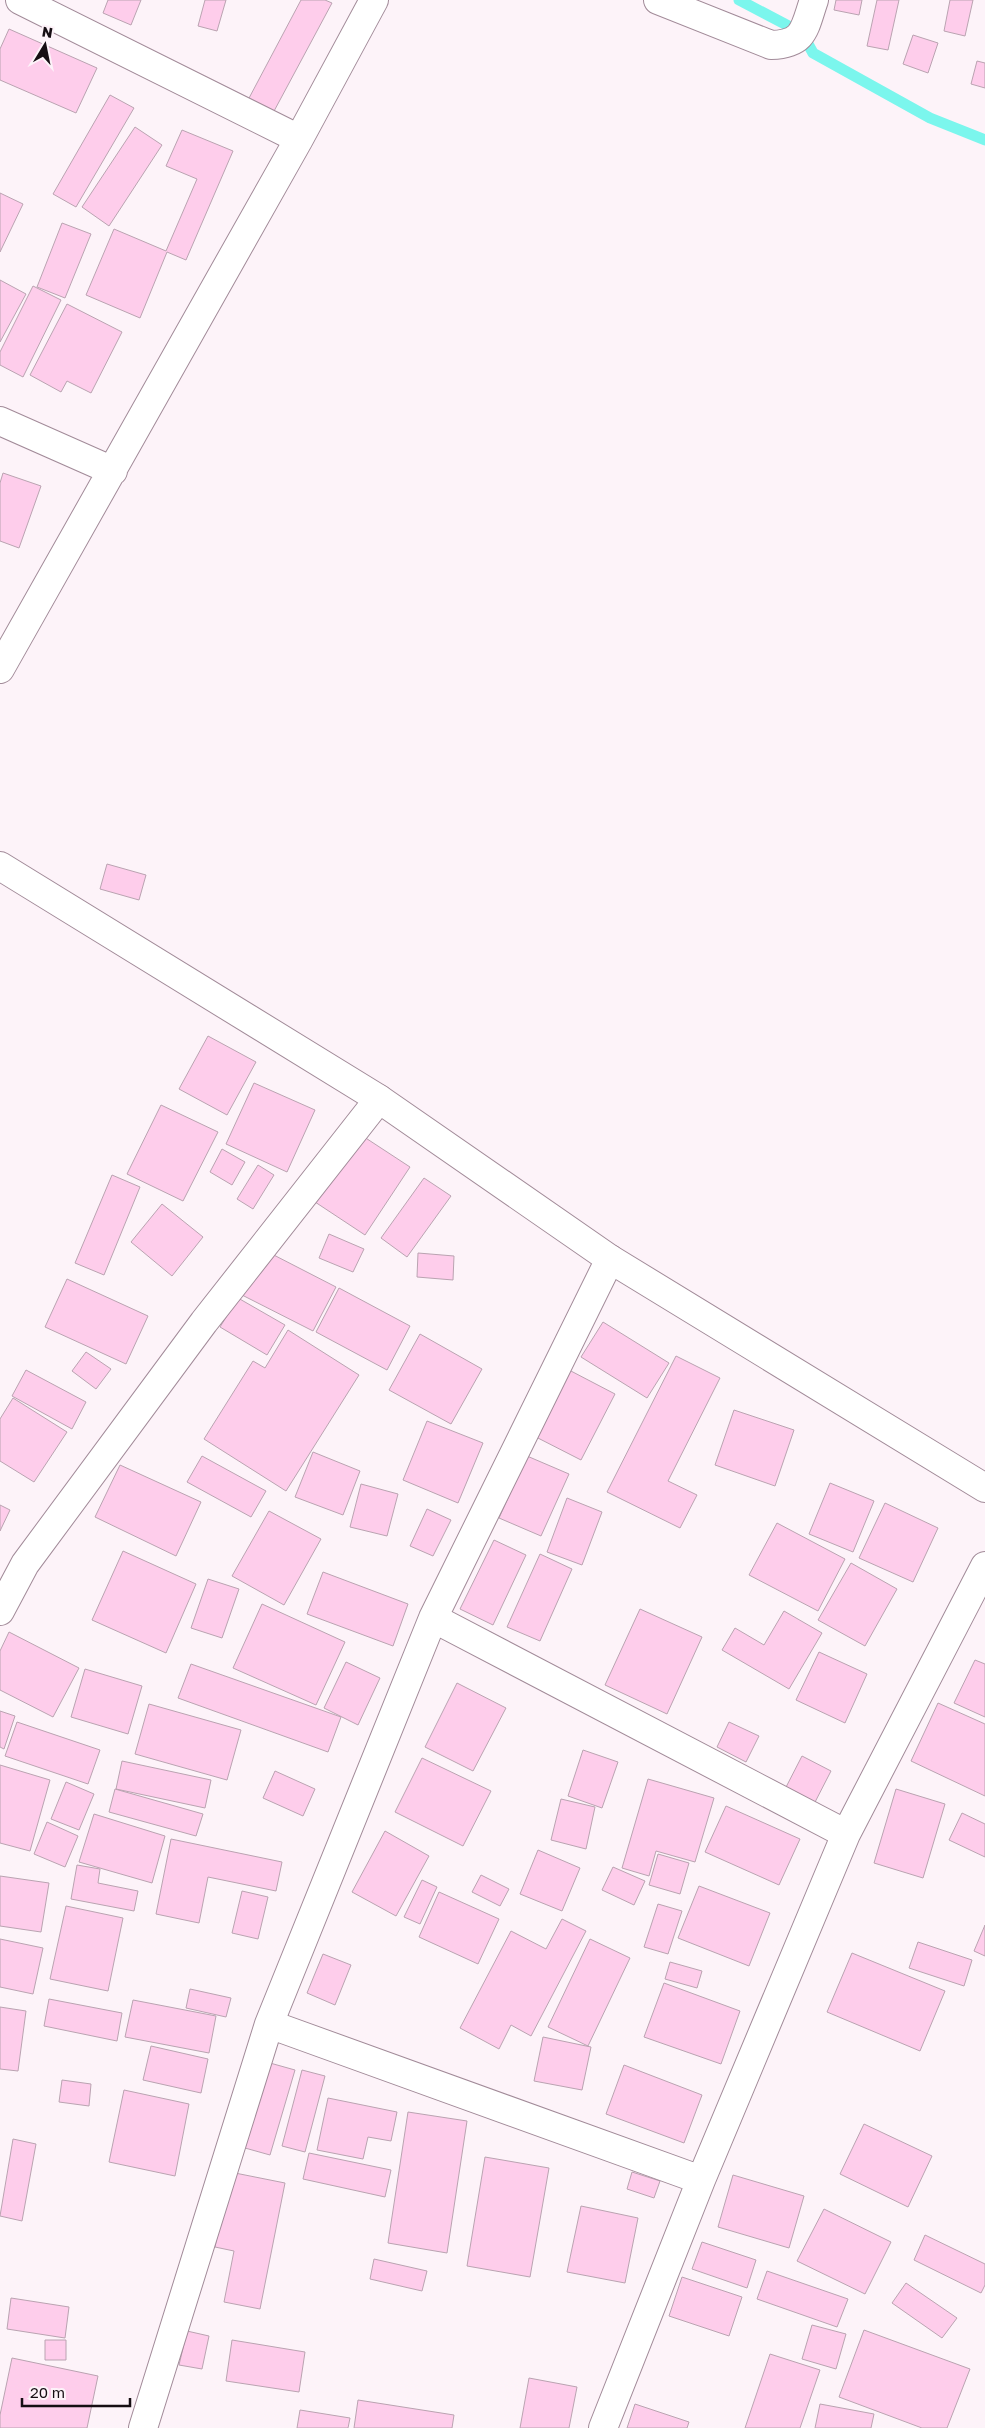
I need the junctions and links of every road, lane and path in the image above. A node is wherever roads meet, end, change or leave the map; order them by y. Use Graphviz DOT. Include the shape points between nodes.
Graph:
graph roads {
  1 [pos="20,0"];
  2 [pos="374,0"];
  3 [pos="658,0"];
  4 [pos="814,0"];
  5 [pos="299,139"];
  6 [pos="0,420"];
  7 [pos="112,471"];
  8 [pos="0,669"];
  9 [pos="0,866"];
  10 [pos="379,1099"];
  11 [pos="610,1258"];
  12 [pos="985,1488"];
  13 [pos="985,1566"];
  14 [pos="0,1611"];
  15 [pos="433,1618"];
  16 [pos="846,1834"];
  17 [pos="269,2024"];
  18 [pos="701,2180"];
  19 [pos="143,2428"];
  20 [pos="604,2428"];
  1 -- 5 [label="street"];
  2 -- 5 [label="street"];
  3 -- 4 [label="street" via="771,45 789,44 802,34"];
  5 -- 7 [label="street"];
  6 -- 7 [label="street"];
  7 -- 8 [label="street"];
  9 -- 10 [label="street"];
  10 -- 11 [label="street"];
  10 -- 14 [label="street" via="204,1322 25,1564"];
  11 -- 12 [label="street"];
  11 -- 15 [label="street"];
  13 -- 16 [label="street"];
  15 -- 16 [label="street"];
  15 -- 17 [label="street"];
  16 -- 18 [label="street"];
  17 -- 18 [label="street"];
  17 -- 19 [label="street"];
  18 -- 20 [label="street"];
}
